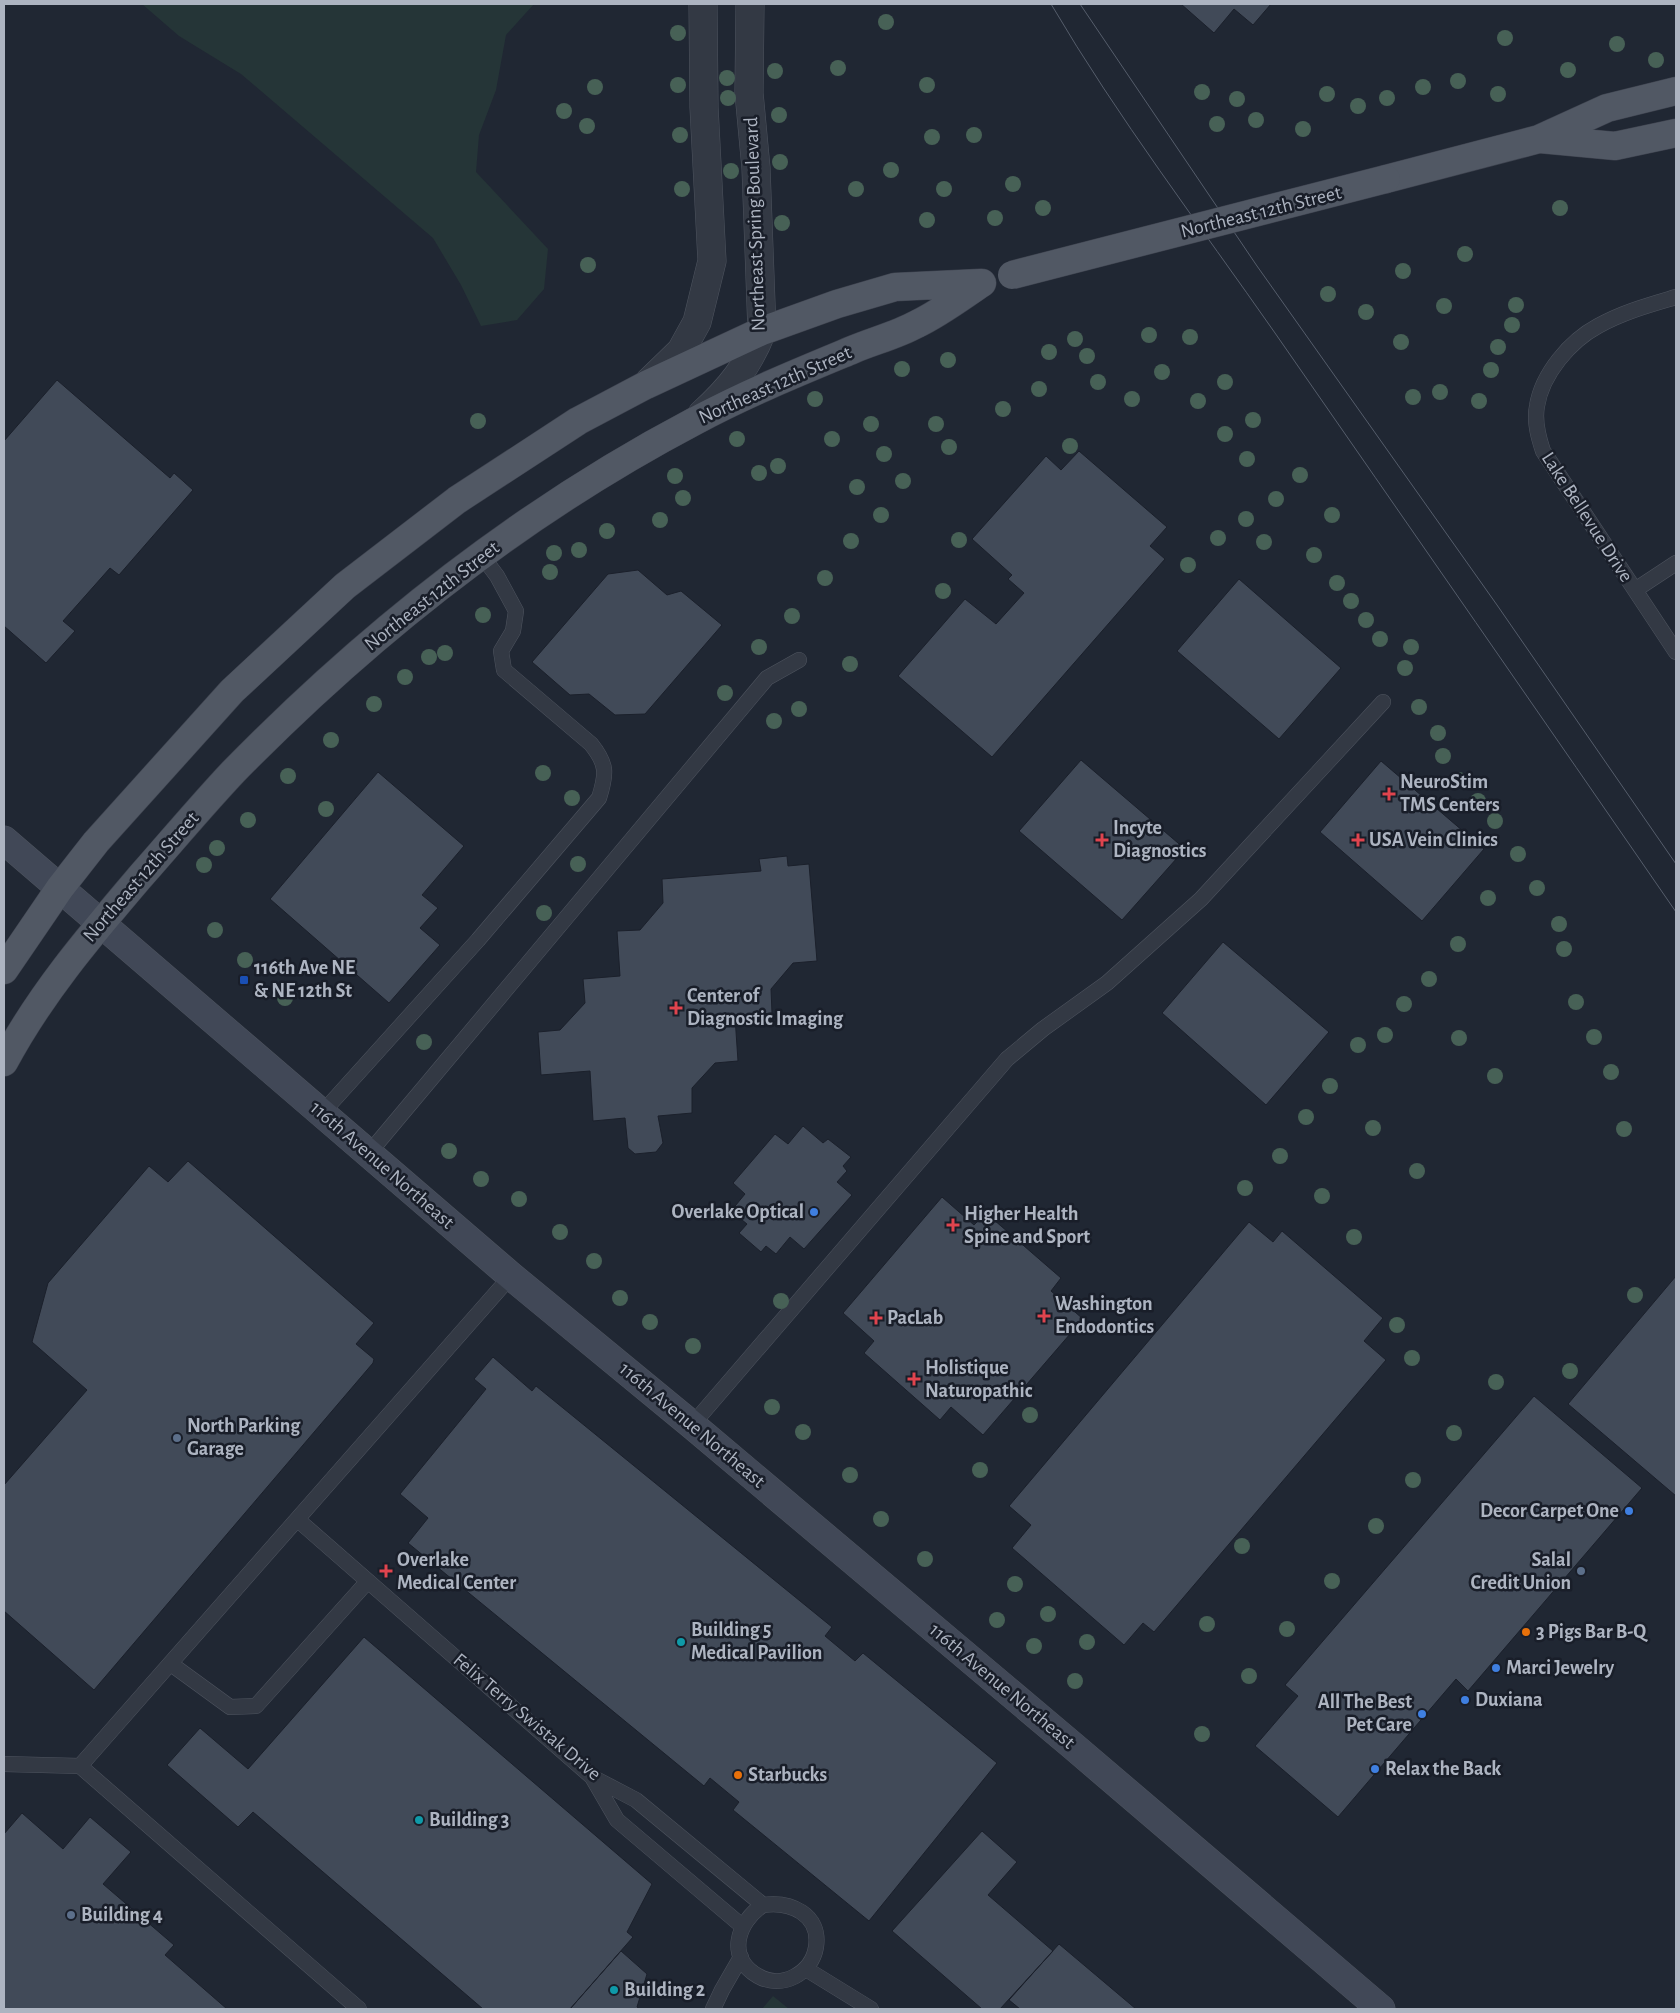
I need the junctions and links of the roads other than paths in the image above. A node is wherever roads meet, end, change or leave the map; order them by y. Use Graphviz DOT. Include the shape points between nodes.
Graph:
graph roads {
  1 [pos="703,4"];
  2 [pos="750,4"];
  3 [pos="1676,91"];
  4 [pos="1676,133"];
  5 [pos="1539,139"];
  6 [pos="982,283"];
  7 [pos="1676,297"];
  8 [pos="762,331"];
  9 [pos="646,385"];
  10 [pos="695,420"];
  11 [pos="482,556"];
  12 [pos="1676,563"];
  13 [pos="1635,590"];
  14 [pos="1676,652"];
  15 [pos="799,660"];
  16 [pos="1383,702"];
  17 [pos="4,840"];
  18 [pos="60,888"];
  19 [pos="101,923"];
  20 [pos="4,970"];
  21 [pos="4,1062"];
  22 [pos="322,1113"];
  23 [pos="369,1153"];
  24 [pos="511,1276"];
  25 [pos="692,1425"];
  26 [pos="298,1520"];
  27 [pos="368,1580"];
  28 [pos="171,1664"];
  29 [pos="4,1764"];
  30 [pos="80,1766"];
  31 [pos="592,1777"];
  32 [pos="763,1905"];
  33 [pos="742,1926"];
  34 [pos="741,1957"];
  35 [pos="806,1969"];
  36 [pos="360,2009"];
  37 [pos="714,2009"];
  38 [pos="871,2009"];
  39 [pos="1381,2009"];
  1 -- 9 [label="street" via="704,107 712,261 698,322 681,351"];
  2 -- 8 [label="street, Northeast Spring Boulevard" via="749,93 756,168"];
  3 -- 5 [label="main road, Northeast 12th Street" via="1607,108"];
  4 -- 5 [label="main road, Northeast 12th Street" via="1614,146"];
  5 -- 6 [label="main road, Northeast 12th Street, bridge"];
  6 -- 8 [label="main road, Northeast 12th Street" via="895,287"];
  6 -- 10 [label="main road, Northeast 12th Street" via="917,324"];
  7 -- 13 [label="lane, Lake Bellevue Drive" via="1632,310 1596,327 1570,349 1548,375 1537,406 1537,432 1542,451"];
  8 -- 9 [label="main road, Northeast 12th Street"];
  8 -- 10 [label="street, Northeast Spring Boulevard" via="739,376"];
  9 -- 18 [label="main road, Northeast 12th Street" via="578,421 510,463 388,550 345,586 232,690 115,819"];
  10 -- 11 [label="main road, Northeast 12th Street" via="556,504"];
  11 -- 19 [label="main road, Northeast 12th Street" via="364,649 303,704 226,780"];
  11 -- 22 [label="lane" via="516,612 513,630 501,651 504,670 591,744 602,758 606,777 599,798 478,940"];
  12 -- 13 [label="lane"];
  13 -- 14 [label="lane, Lake Bellevue Drive"];
  15 -- 23 [label="lane" via="767,678"];
  16 -- 25 [label="lane" via="1201,899 1107,983 1007,1059"];
  17 -- 18 [label="main road, 116th Avenue Northeast"];
  18 -- 19 [label="main road, 116th Avenue Northeast"];
  18 -- 20 [label="main road, Northeast 12th Street"];
  19 -- 21 [label="main road, Northeast 12th Street" via="26,1020"];
  19 -- 22 [label="main road, 116th Avenue Northeast"];
  22 -- 23 [label="main road, 116th Avenue Northeast"];
  23 -- 24 [label="main road, 116th Avenue Northeast"];
  24 -- 25 [label="main road, 116th Avenue Northeast"];
  24 -- 26 [label="lane"];
  25 -- 39 [label="main road, 116th Avenue Northeast"];
  26 -- 27 [label="lane, Felix Terry Swistak Drive"];
  26 -- 28 [label="lane"];
  27 -- 28 [label="lane" via="256,1706 230,1707"];
  27 -- 31 [label="lane, Felix Terry Swistak Drive"];
  28 -- 30 [label="lane"];
  29 -- 30 [label="lane"];
  30 -- 36 [label="lane"];
  31 -- 32 [label="lane, Felix Terry Swistak Drive" via="636,1800"];
  31 -- 33 [label="lane" via="617,1820"];
  32 -- 33 [label="lane"];
  32 -- 35 [label="lane" via="790,1905 810,1920 816,1945"];
  33 -- 34 [label="lane" via="738,1945"];
  34 -- 35 [label="lane" via="748,1968 770,1981 783,1980"];
  34 -- 37 [label="lane"];
  35 -- 38 [label="lane"];
}
